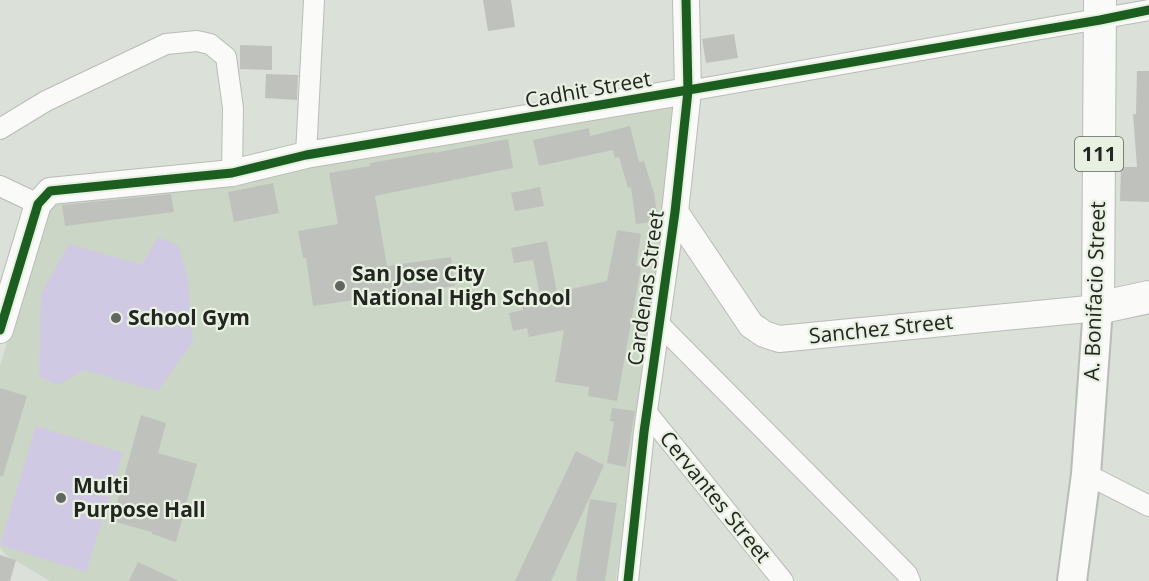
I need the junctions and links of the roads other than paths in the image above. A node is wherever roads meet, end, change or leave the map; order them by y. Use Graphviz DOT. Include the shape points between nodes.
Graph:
graph roads {
  1 [pos="314,0"];
  2 [pos="686,0"];
  3 [pos="1100,10"];
  4 [pos="1149,10"];
  5 [pos="688,91"];
  6 [pos="0,129"];
  7 [pos="306,155"];
  8 [pos="232,173"];
  9 [pos="0,186"];
  10 [pos="38,204"];
  11 [pos="675,212"];
  12 [pos="1149,297"];
  13 [pos="1098,308"];
  14 [pos="659,324"];
  15 [pos="0,330"];
  16 [pos="647,413"];
  17 [pos="1086,474"];
  18 [pos="1149,506"];
  19 [pos="628,581"];
  20 [pos="783,581"];
  21 [pos="910,581"];
  22 [pos="1072,581"];
  1 -- 7 [label="street"];
  2 -- 5 [label="street, Cardenas Street"];
  3 -- 4 [label="street, Cadhit Street"];
  3 -- 5 [label="street, Cadhit Street"];
  3 -- 13 [label="main road, A. Bonifacio Street / 111"];
  5 -- 7 [label="street, Cadhit Street"];
  5 -- 11 [label="street, Cardenas Street"];
  6 -- 8 [label="street" via="46,100 166,44 197,41 210,44 226,57 233,108"];
  7 -- 8 [label="street, Cadhit Street"];
  8 -- 10 [label="street, Cadhit Street" via="52,191"];
  9 -- 10 [label="street"];
  10 -- 15 [label="street"];
  11 -- 13 [label="street, Sanchez Street" via="751,325 779,339"];
  11 -- 14 [label="street, Cardenas Street"];
  12 -- 13 [label="main road, Sanchez Street"];
  13 -- 17 [label="main road, A. Bonifacio Street"];
  14 -- 16 [label="street, Cardenas Street"];
  14 -- 21 [label="street"];
  16 -- 19 [label="street, Cardenas Street"];
  16 -- 20 [label="street, Cervantes Street"];
  17 -- 18 [label="street"];
  17 -- 22 [label="main road, A. Bonifacio Street"];
}
